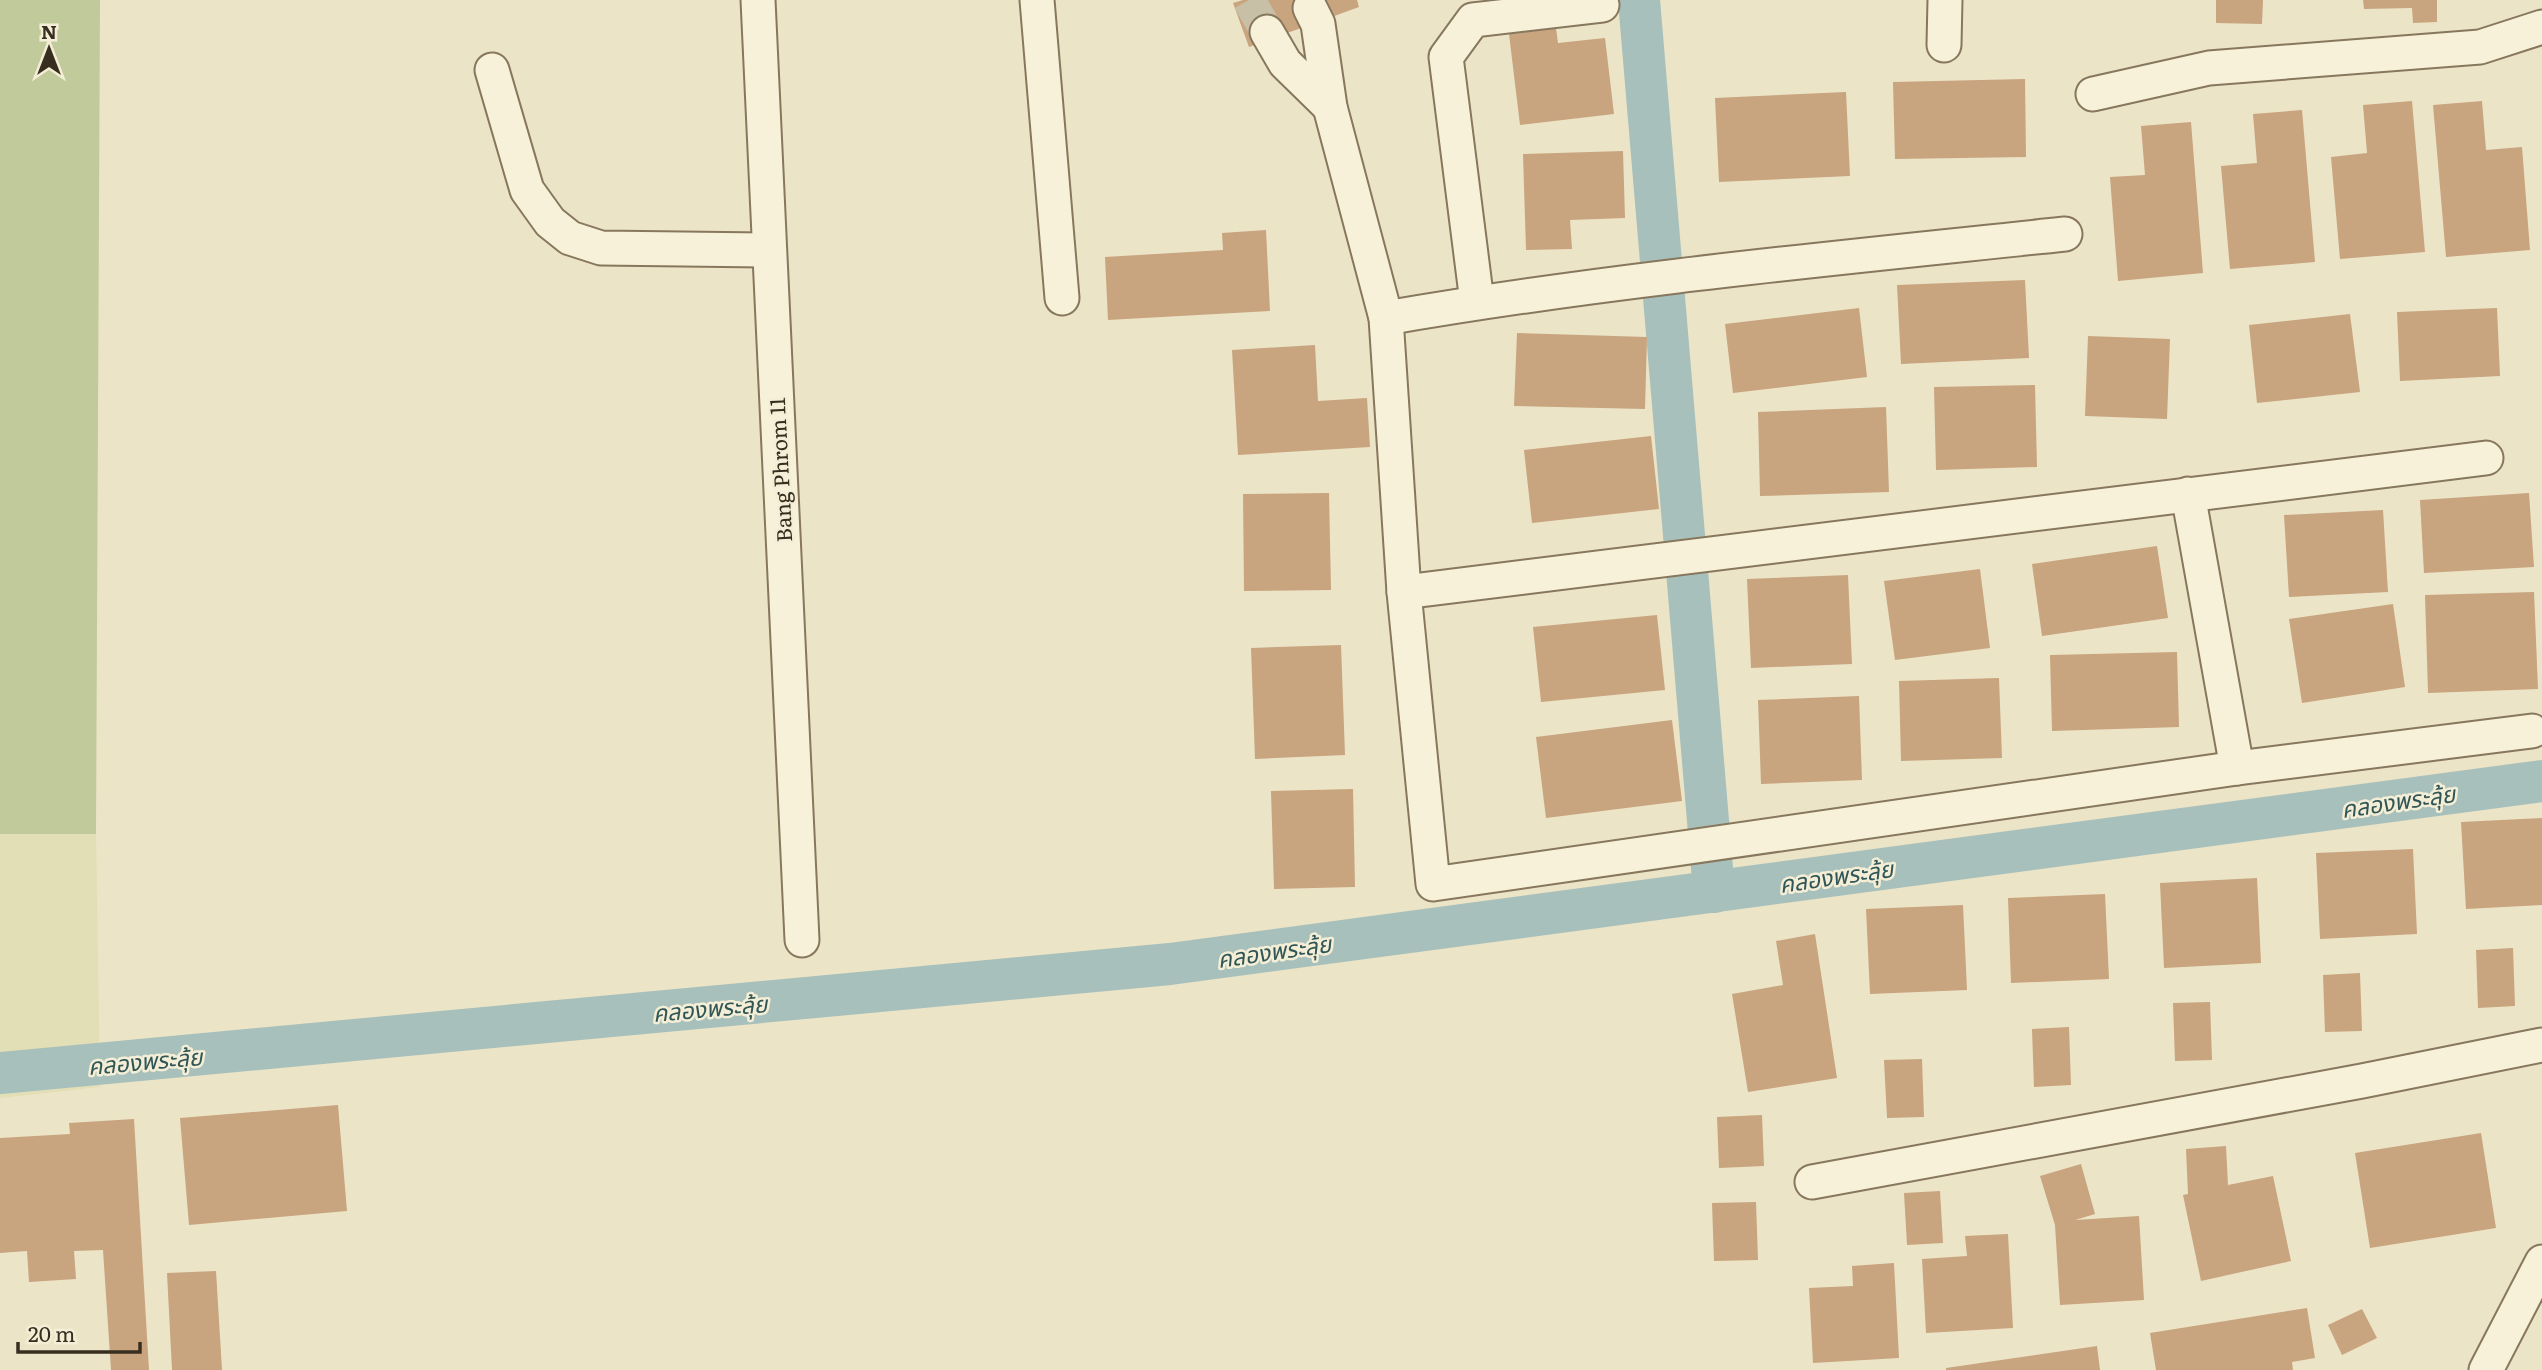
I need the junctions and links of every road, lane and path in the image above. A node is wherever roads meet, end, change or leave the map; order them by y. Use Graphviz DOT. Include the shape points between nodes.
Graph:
graph roads {
  1 [pos="758,0"];
  2 [pos="1037,0"];
  3 [pos="1945,0"];
  4 [pos="1602,5"];
  5 [pos="1310,8"];
  6 [pos="2542,27"];
  7 [pos="1267,32"];
  8 [pos="1944,45"];
  9 [pos="492,70"];
  10 [pos="2093,94"];
  11 [pos="1330,107"];
  12 [pos="2065,234"];
  13 [pos="769,250"];
  14 [pos="1062,298"];
  15 [pos="1478,302"];
  16 [pos="1386,318"];
  17 [pos="2486,458"];
  18 [pos="2188,495"];
  19 [pos="1404,592"];
  20 [pos="2532,730"];
  21 [pos="2237,768"];
  22 [pos="802,940"];
  23 [pos="2542,1045"];
  24 [pos="1812,1182"];
  25 [pos="2542,1262"];
  26 [pos="2486,1370"];
  1 -- 13 [label="street, Bang Phrom 11"];
  2 -- 14 [label="street"];
  3 -- 8 [label="street"];
  4 -- 15 [label="street" via="1474,20 1447,57"];
  5 -- 11 [label="street" via="1318,24"];
  6 -- 10 [label="street" via="2480,47 2209,68"];
  7 -- 11 [label="street" via="1285,63"];
  9 -- 13 [label="street" via="527,190 551,222 570,237 601,248"];
  11 -- 16 [label="street"];
  12 -- 15 [label="street" via="1663,277"];
  13 -- 22 [label="street, Bang Phrom 11"];
  15 -- 16 [label="street"];
  16 -- 19 [label="street"];
  17 -- 18 [label="street"];
  18 -- 19 [label="street"];
  18 -- 21 [label="street"];
  19 -- 21 [label="street" via="1433,884"];
  20 -- 21 [label="street"];
  23 -- 24 [label="street"];
  25 -- 26 [label="street"];
}
